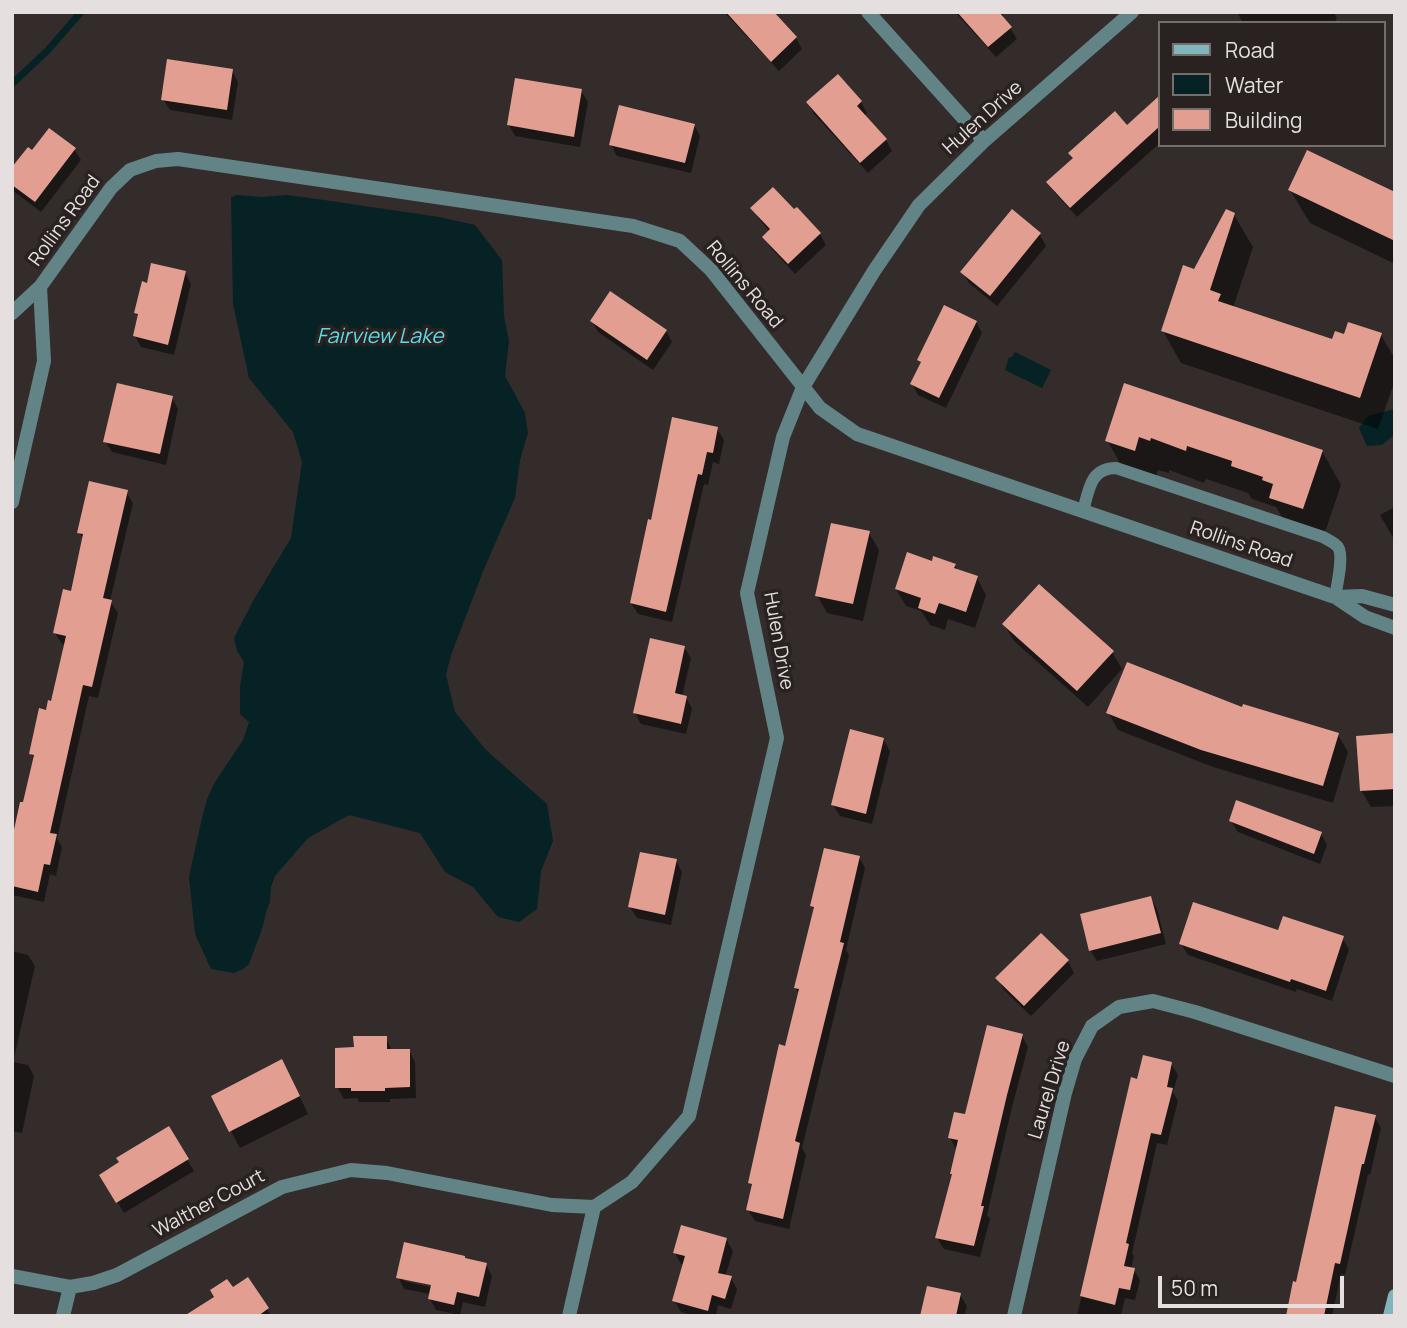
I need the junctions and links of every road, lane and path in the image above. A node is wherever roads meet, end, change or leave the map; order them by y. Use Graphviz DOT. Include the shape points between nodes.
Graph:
graph roads {
  1 [pos="868,12"];
  2 [pos="1132,12"];
  3 [pos="984,141"];
  4 [pos="40,287"];
  5 [pos="12,313"];
  6 [pos="803,387"];
  7 [pos="12,502"];
  8 [pos="1083,511"];
  9 [pos="1335,597"];
  10 [pos="1395,605"];
  11 [pos="1395,628"];
  12 [pos="1395,1076"];
  13 [pos="594,1207"];
  14 [pos="12,1276"];
  15 [pos="70,1287"];
  16 [pos="1395,1296"];
  17 [pos="63,1316"];
  18 [pos="569,1316"];
  19 [pos="1014,1316"];
  20 [pos="1390,1316"];
  1 -- 3 [label="street"];
  2 -- 3 [label="street, Hulen Drive"];
  3 -- 6 [label="street, Hulen Drive" via="919,205"];
  4 -- 5 [label="street, Rollins Road"];
  4 -- 6 [label="street, Rollins Road" via="111,188 130,170 178,159 633,226 680,241 710,270"];
  4 -- 7 [label="street" via="44,361"];
  6 -- 8 [label="street, Rollins Road" via="820,408 857,434"];
  6 -- 13 [label="street, Hulen Drive" via="783,437 747,593 777,738 689,1116 632,1181"];
  8 -- 9 [label="street, Rollins Road"];
  8 -- 9 [label="lane" via="1095,476 1116,468 1323,537 1339,548"];
  9 -- 10 [label="street, Rollins Road" via="1362,596"];
  9 -- 11 [label="street, Rollins Road" via="1365,617"];
  12 -- 19 [label="street, Laurel Drive" via="1153,1001 1119,1007 1092,1026 1075,1059"];
  13 -- 15 [label="street, Walther Court" via="552,1205 351,1170 282,1187 117,1275"];
  13 -- 18 [label="street"];
  14 -- 15 [label="street, Walther Court"];
  15 -- 17 [label="street"];
  16 -- 20 [label="street"];
}
